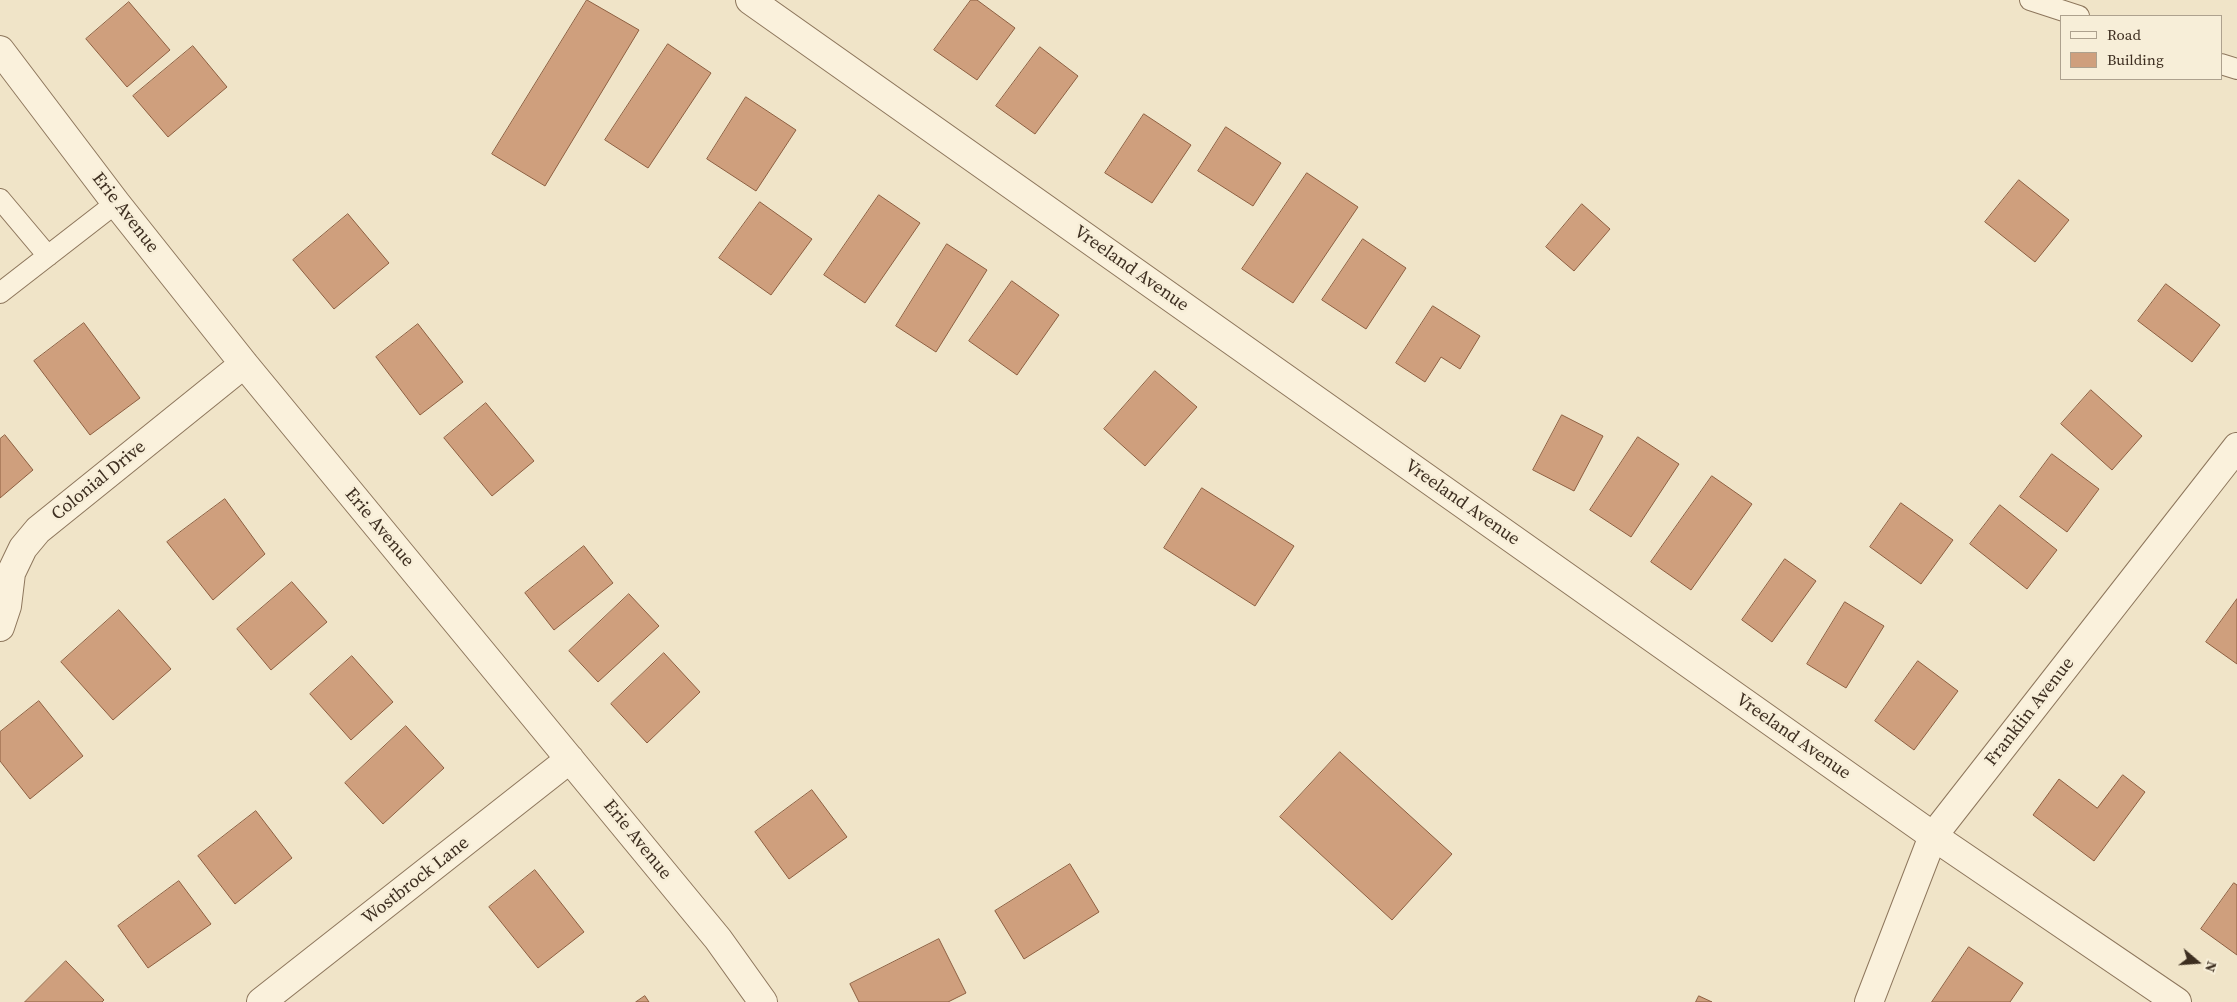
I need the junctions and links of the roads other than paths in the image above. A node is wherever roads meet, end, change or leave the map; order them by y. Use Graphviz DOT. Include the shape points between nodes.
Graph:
graph roads {
  1 [pos="750,0"];
  2 [pos="2030,0"];
  3 [pos="2076,15"];
  4 [pos="0,50"];
  5 [pos="2222,64"];
  6 [pos="2237,69"];
  7 [pos="0,199"];
  8 [pos="116,203"];
  9 [pos="48,256"];
  10 [pos="0,293"];
  11 [pos="244,364"];
  12 [pos="2237,447"];
  13 [pos="0,627"];
  14 [pos="570,759"];
  15 [pos="1933,836"];
  16 [pos="261,1002"];
  17 [pos="763,1002"];
  18 [pos="1869,1002"];
  19 [pos="2177,1002"];
  1 -- 15 [label="street, Vreeland Avenue"];
  2 -- 3 [label="lane"];
  4 -- 8 [label="street, Erie Avenue"];
  5 -- 6 [label="lane"];
  7 -- 9 [label="lane"];
  8 -- 9 [label="lane"];
  8 -- 11 [label="street, Erie Avenue"];
  9 -- 10 [label="lane"];
  11 -- 13 [label="street, Colonial Drive" via="38,530 22,548 11,573 7,606"];
  11 -- 14 [label="street, Erie Avenue"];
  12 -- 15 [label="street, Franklin Avenue"];
  14 -- 16 [label="street, Wostbrock Lane"];
  14 -- 17 [label="street, Erie Avenue" via="718,938"];
  15 -- 18 [label="street, Franklin Avenue"];
  15 -- 19 [label="street, Vreeland Avenue"];
}
